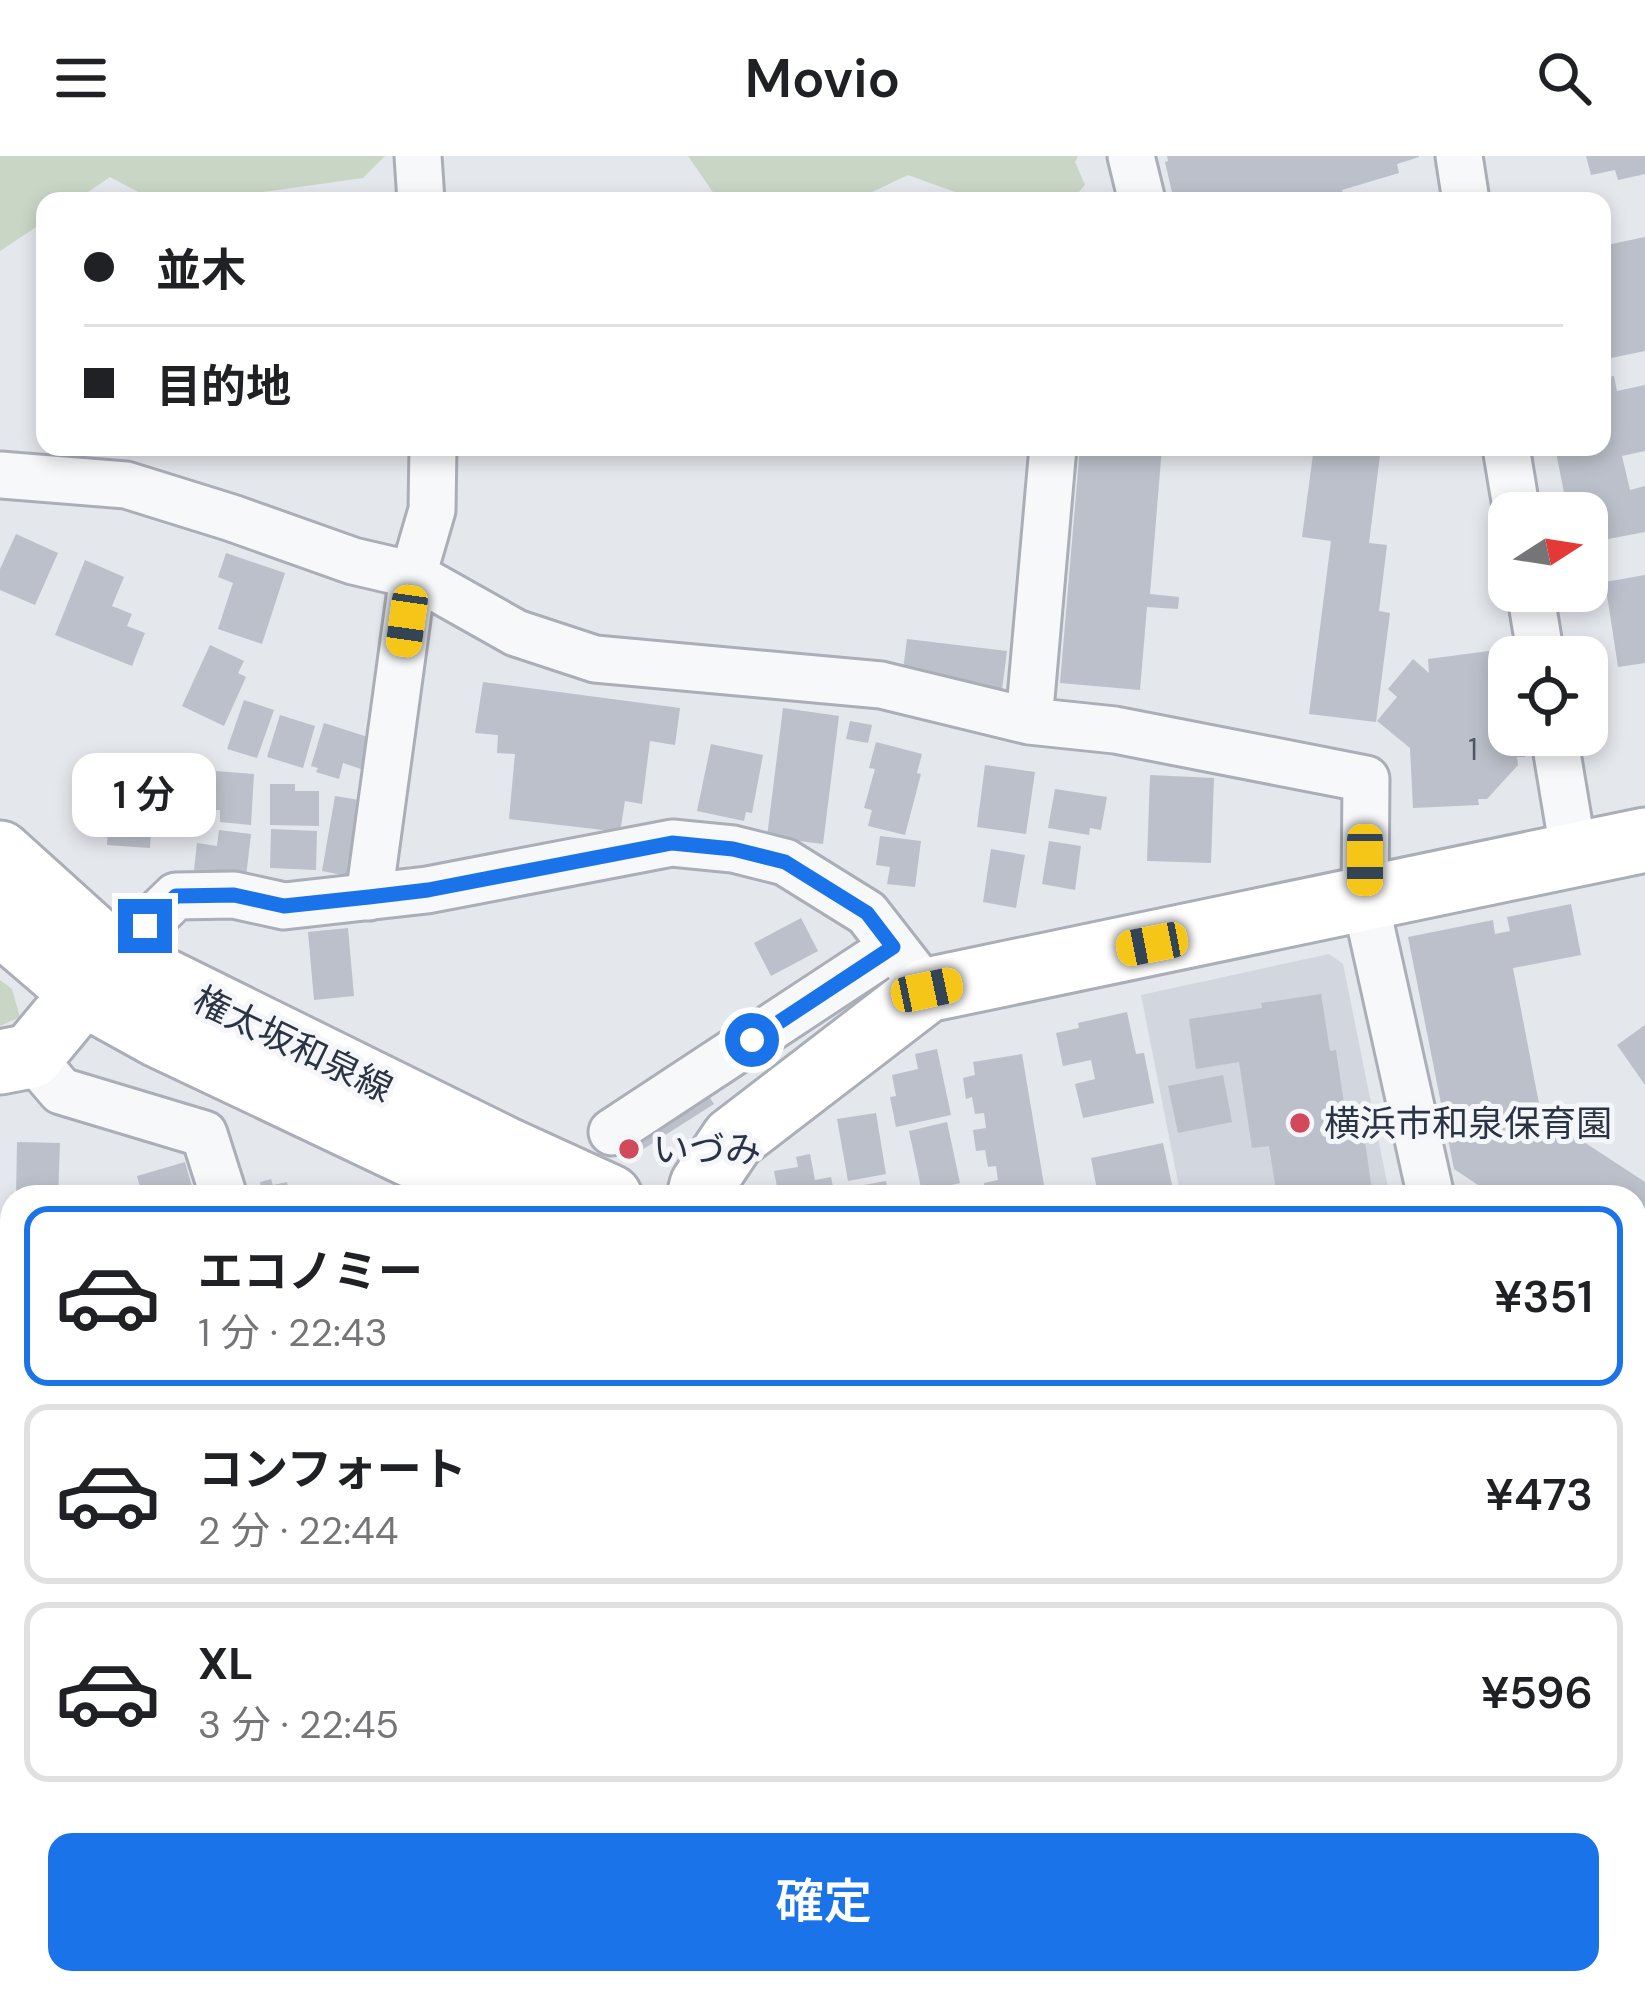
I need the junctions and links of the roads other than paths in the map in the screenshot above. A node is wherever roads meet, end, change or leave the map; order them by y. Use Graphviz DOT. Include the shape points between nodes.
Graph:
graph roads {
  1 [pos="418,156"];
  2 [pos="1131,156"];
  3 [pos="1459,156"];
  4 [pos="421,192"];
  5 [pos="1140,192"];
  6 [pos="1465,192"];
  7 [pos="433,456"];
  8 [pos="1052,456"];
  9 [pos="1508,456"];
  10 [pos="0,475"];
  11 [pos="1514,492"];
  12 [pos="413,575"];
  13 [pos="1029,721"];
  14 [pos="1565,756"];
  15 [pos="0,854"];
  16 [pos="1620,858"];
  17 [pos="369,897"];
  18 [pos="1365,900"];
  19 [pos="0,922"];
  20 [pos="910,968"];
  21 [pos="99,975"];
  22 [pos="15,1059"];
  23 [pos="612,1132"];
  24 [pos="220,1185"];
  25 [pos="475,1185"];
  26 [pos="584,1185"];
  27 [pos="702,1185"];
  28 [pos="1428,1185"];
  1 -- 4 [label="street"];
  2 -- 5 [label="street"];
  3 -- 6 [label="street"];
  7 -- 12 [label="street" via="432,510"];
  8 -- 13 [label="street"];
  9 -- 11 [label="street"];
  10 -- 12 [label="street" via="126,485"];
  12 -- 13 [label="street" via="516,633 595,659 881,685"];
  12 -- 17 [label="street"];
  13 -- 18 [label="street" via="1366,778"];
  14 -- 16 [label="street"];
  15 -- 21 [label="street, 権太坂和泉線"];
  16 -- 18 [label="street"];
  17 -- 20 [label="street" via="672,843 733,849 785,862 867,913"];
  17 -- 21 [label="street" via="284,906 234,895 176,896"];
  18 -- 20 [label="street"];
  18 -- 28 [label="street"];
  19 -- 21 [label="street, 権太坂和泉線"];
  20 -- 23 [label="street"];
  20 -- 27 [label="street" via="733,1139"];
  21 -- 22 [label="street"];
  21 -- 25 [label="street, 権太坂和泉線" via="158,1035"];
  21 -- 26 [label="street, 権太坂和泉線"];
  22 -- 24 [label="street" via="61,1091 204,1133"];
}
